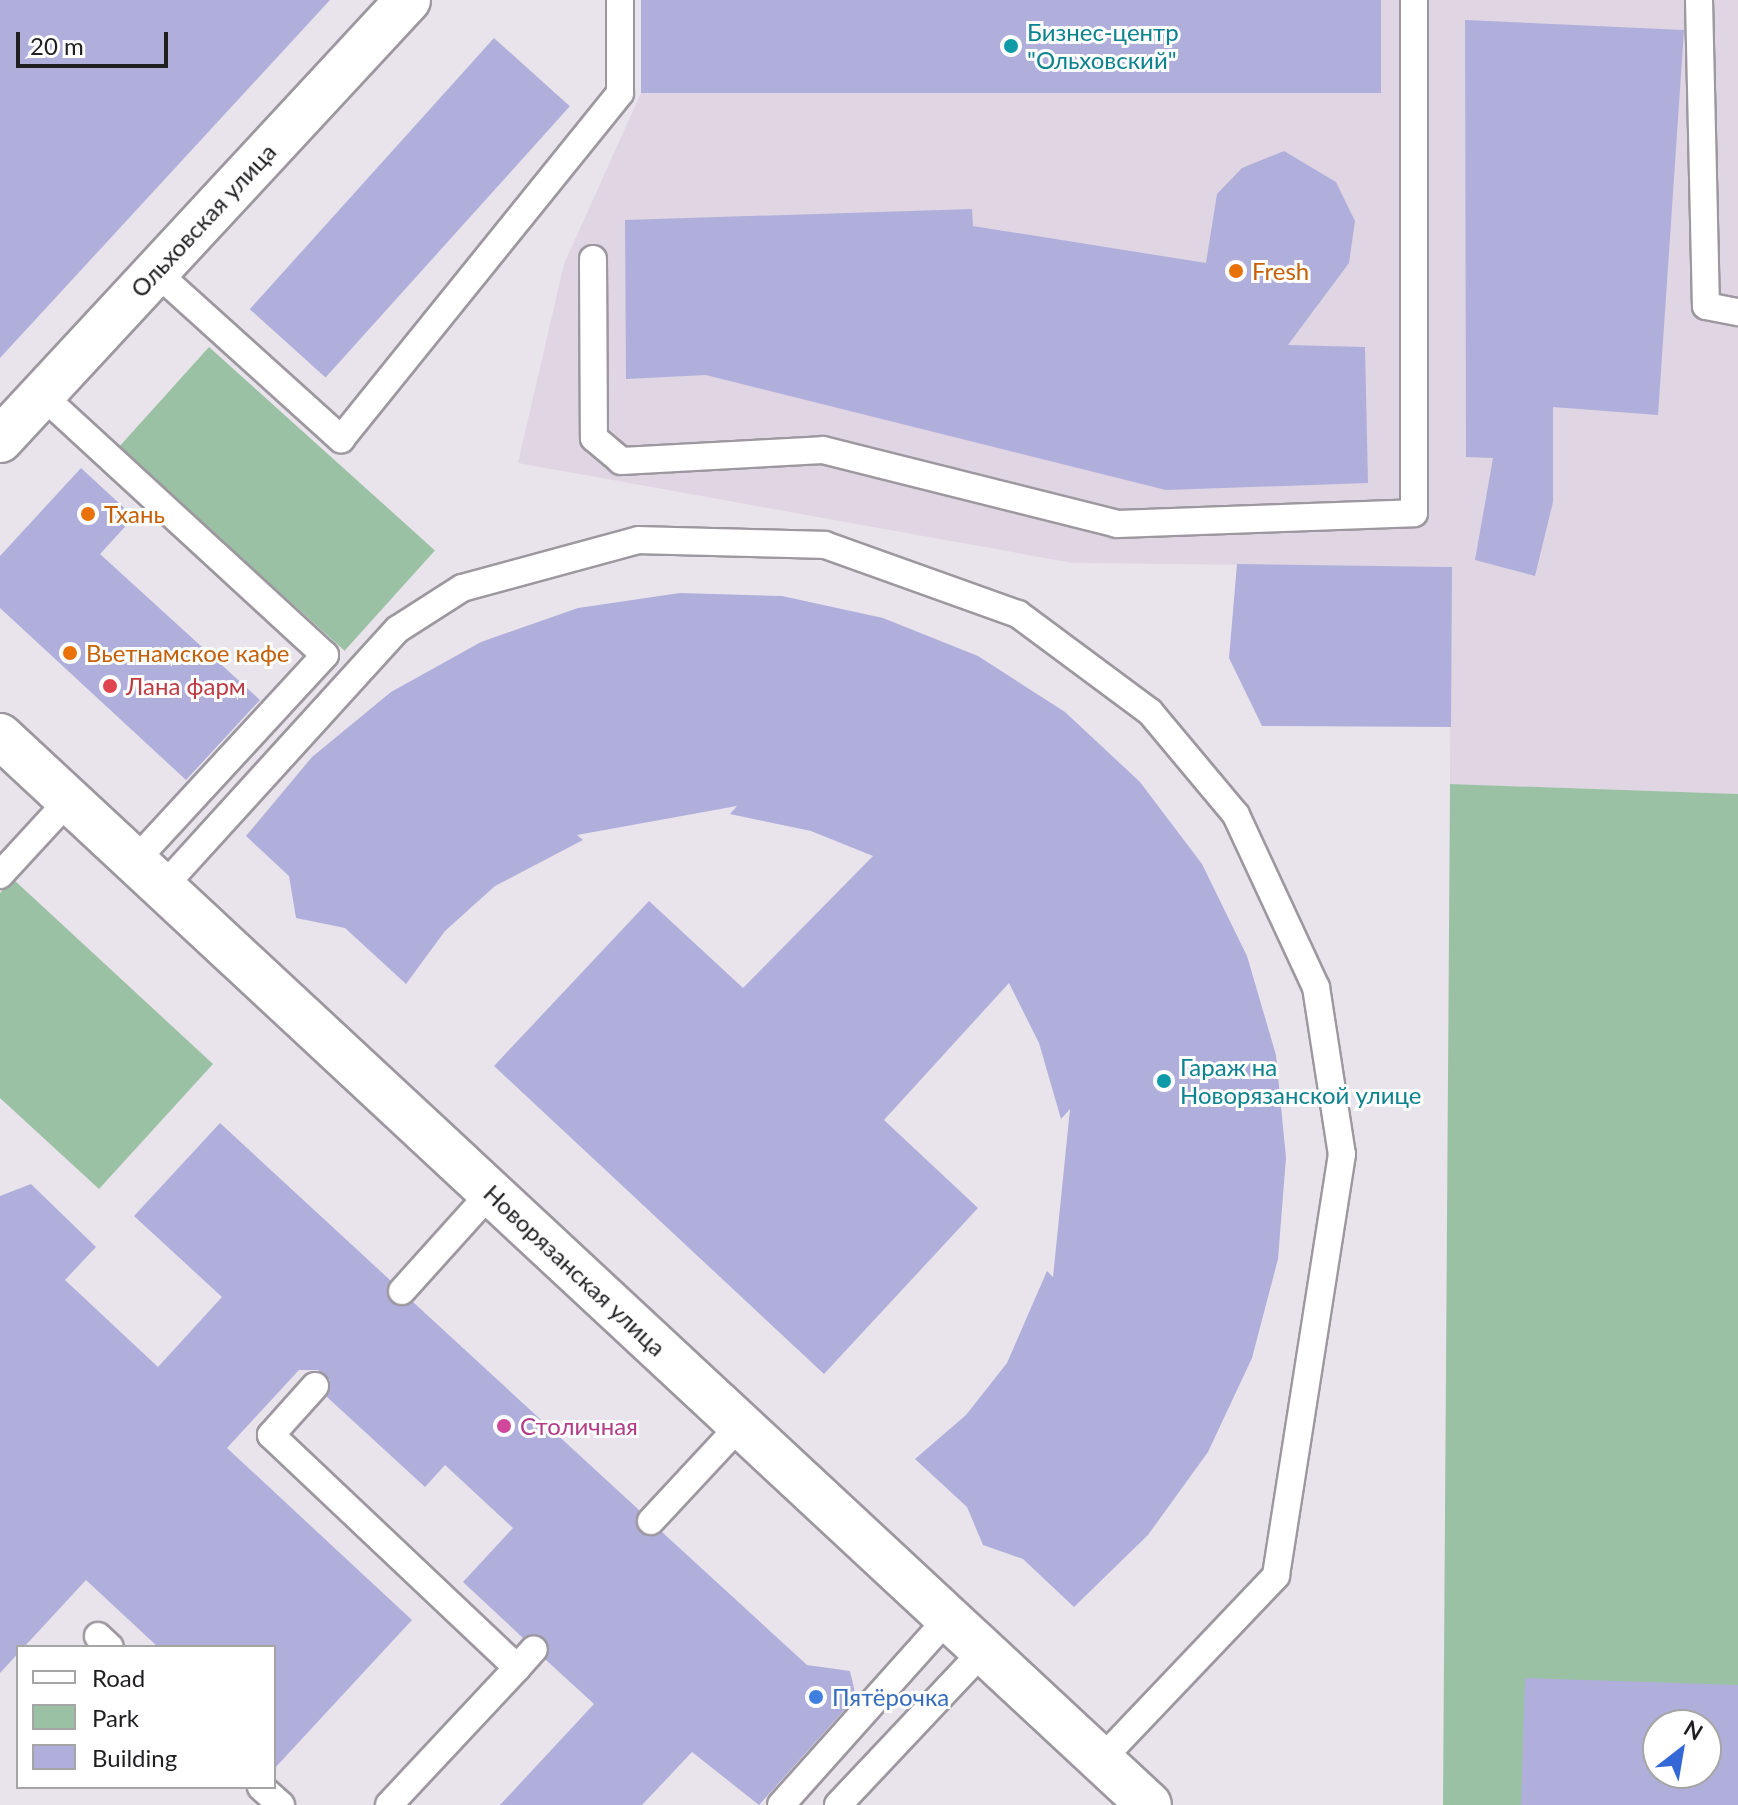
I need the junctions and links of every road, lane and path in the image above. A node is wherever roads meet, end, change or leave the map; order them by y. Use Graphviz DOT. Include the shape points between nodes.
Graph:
graph roads {
  1 [pos="408,0"];
  2 [pos="620,0"];
  3 [pos="1414,0"];
  4 [pos="1699,0"];
  5 [pos="593,259"];
  6 [pos="155,271"];
  7 [pos="1738,312"];
  8 [pos="42,395"];
  9 [pos="0,440"];
  10 [pos="0,736"];
  11 [pos="69,800"];
  12 [pos="149,874"];
  13 [pos="0,875"];
  14 [pos="491,1192"];
  15 [pos="402,1291"];
  16 [pos="315,1386"];
  17 [pos="741,1424"];
  18 [pos="651,1521"];
  19 [pos="949,1617"];
  20 [pos="984,1650"];
  21 [pos="263,1789"];
  22 [pos="1121,1789"];
  23 [pos="281,1805"];
  24 [pos="389,1805"];
  25 [pos="781,1805"];
  26 [pos="838,1805"];
  1 -- 6 [label="street, Ольховская улица"];
  2 -- 6 [label="lane" via="620,93 341,439"];
  3 -- 5 [label="lane" via="1414,513 1117,524 823,450 621,461 594,438"];
  4 -- 7 [label="lane" via="1706,306"];
  6 -- 8 [label="street, Ольховская улица"];
  8 -- 9 [label="street, Ольховская улица"];
  8 -- 12 [label="lane" via="325,655"];
  10 -- 11 [label="street, Новорязанская улица"];
  11 -- 12 [label="street, Новорязанская улица"];
  11 -- 13 [label="lane"];
  12 -- 14 [label="street, Новорязанская улица"];
  12 -- 22 [label="lane" via="398,629 462,588 639,540 825,545 1018,614 1150,712 1236,815 1316,987 1342,1154 1276,1576"];
  14 -- 15 [label="lane"];
  14 -- 17 [label="street, Новорязанская улица"];
  16 -- 24 [label="lane" via="271,1435 525,1658"];
  17 -- 18 [label="lane"];
  17 -- 19 [label="street, Новорязанская улица"];
  19 -- 20 [label="street, Новорязанская улица"];
  19 -- 25 [label="lane"];
  20 -- 22 [label="street, Новорязанская улица"];
  20 -- 26 [label="lane"];
  21 -- 23 [label="lane"];
}
